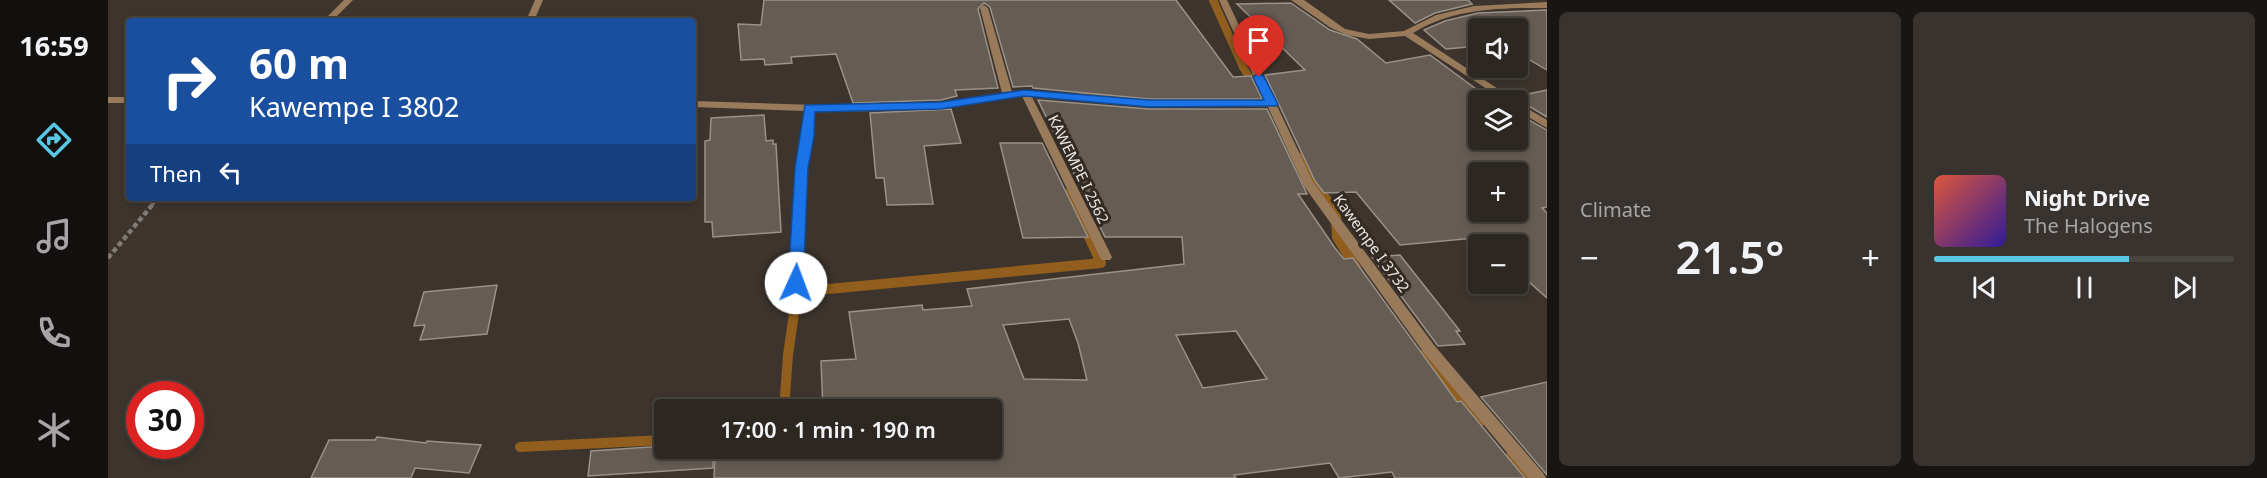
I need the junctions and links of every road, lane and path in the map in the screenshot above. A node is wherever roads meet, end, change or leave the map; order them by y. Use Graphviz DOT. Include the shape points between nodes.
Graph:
graph roads {
  1 [pos="349,0"];
  2 [pos="539,0"];
  3 [pos="1222,0"];
  4 [pos="1295,0"];
  5 [pos="1547,4"];
  6 [pos="984,8"];
  7 [pos="330,18"];
  8 [pos="531,18"];
  9 [pos="1407,33"];
  10 [pos="1495,90"];
  11 [pos="1024,93"];
  12 [pos="1008,97"];
  13 [pos="108,100"];
  14 [pos="126,100"];
  15 [pos="696,104"];
  16 [pos="1272,104"];
  17 [pos="810,108"];
  18 [pos="1528,113"];
  19 [pos="1547,125"];
  20 [pos="156,201"];
  21 [pos="1106,257"];
  22 [pos="108,258"];
  23 [pos="796,283"];
  24 [pos="1538,478"];
  1 -- 7 [label="street"];
  2 -- 8 [label="street"];
  3 -- 16 [label="street, Kawempe I 3732"];
  4 -- 9 [label="street" via="1344,32 1390,36"];
  5 -- 9 [label="street" via="1484,6 1427,20"];
  6 -- 12 [label="street"];
  9 -- 10 [label="street"];
  11 -- 12 [label="street"];
  11 -- 16 [label="street" via="1149,104"];
  11 -- 21 [label="street, KAWEMPE I 2562"];
  12 -- 17 [label="street" via="941,105"];
  13 -- 14 [label="street"];
  15 -- 17 [label="street"];
  16 -- 24 [label="street, Kawempe I 3732" via="1308,183 1429,349"];
  17 -- 23 [label="street" via="802,168"];
  18 -- 19 [label="street"];
  20 -- 22 [label="path"];
}
